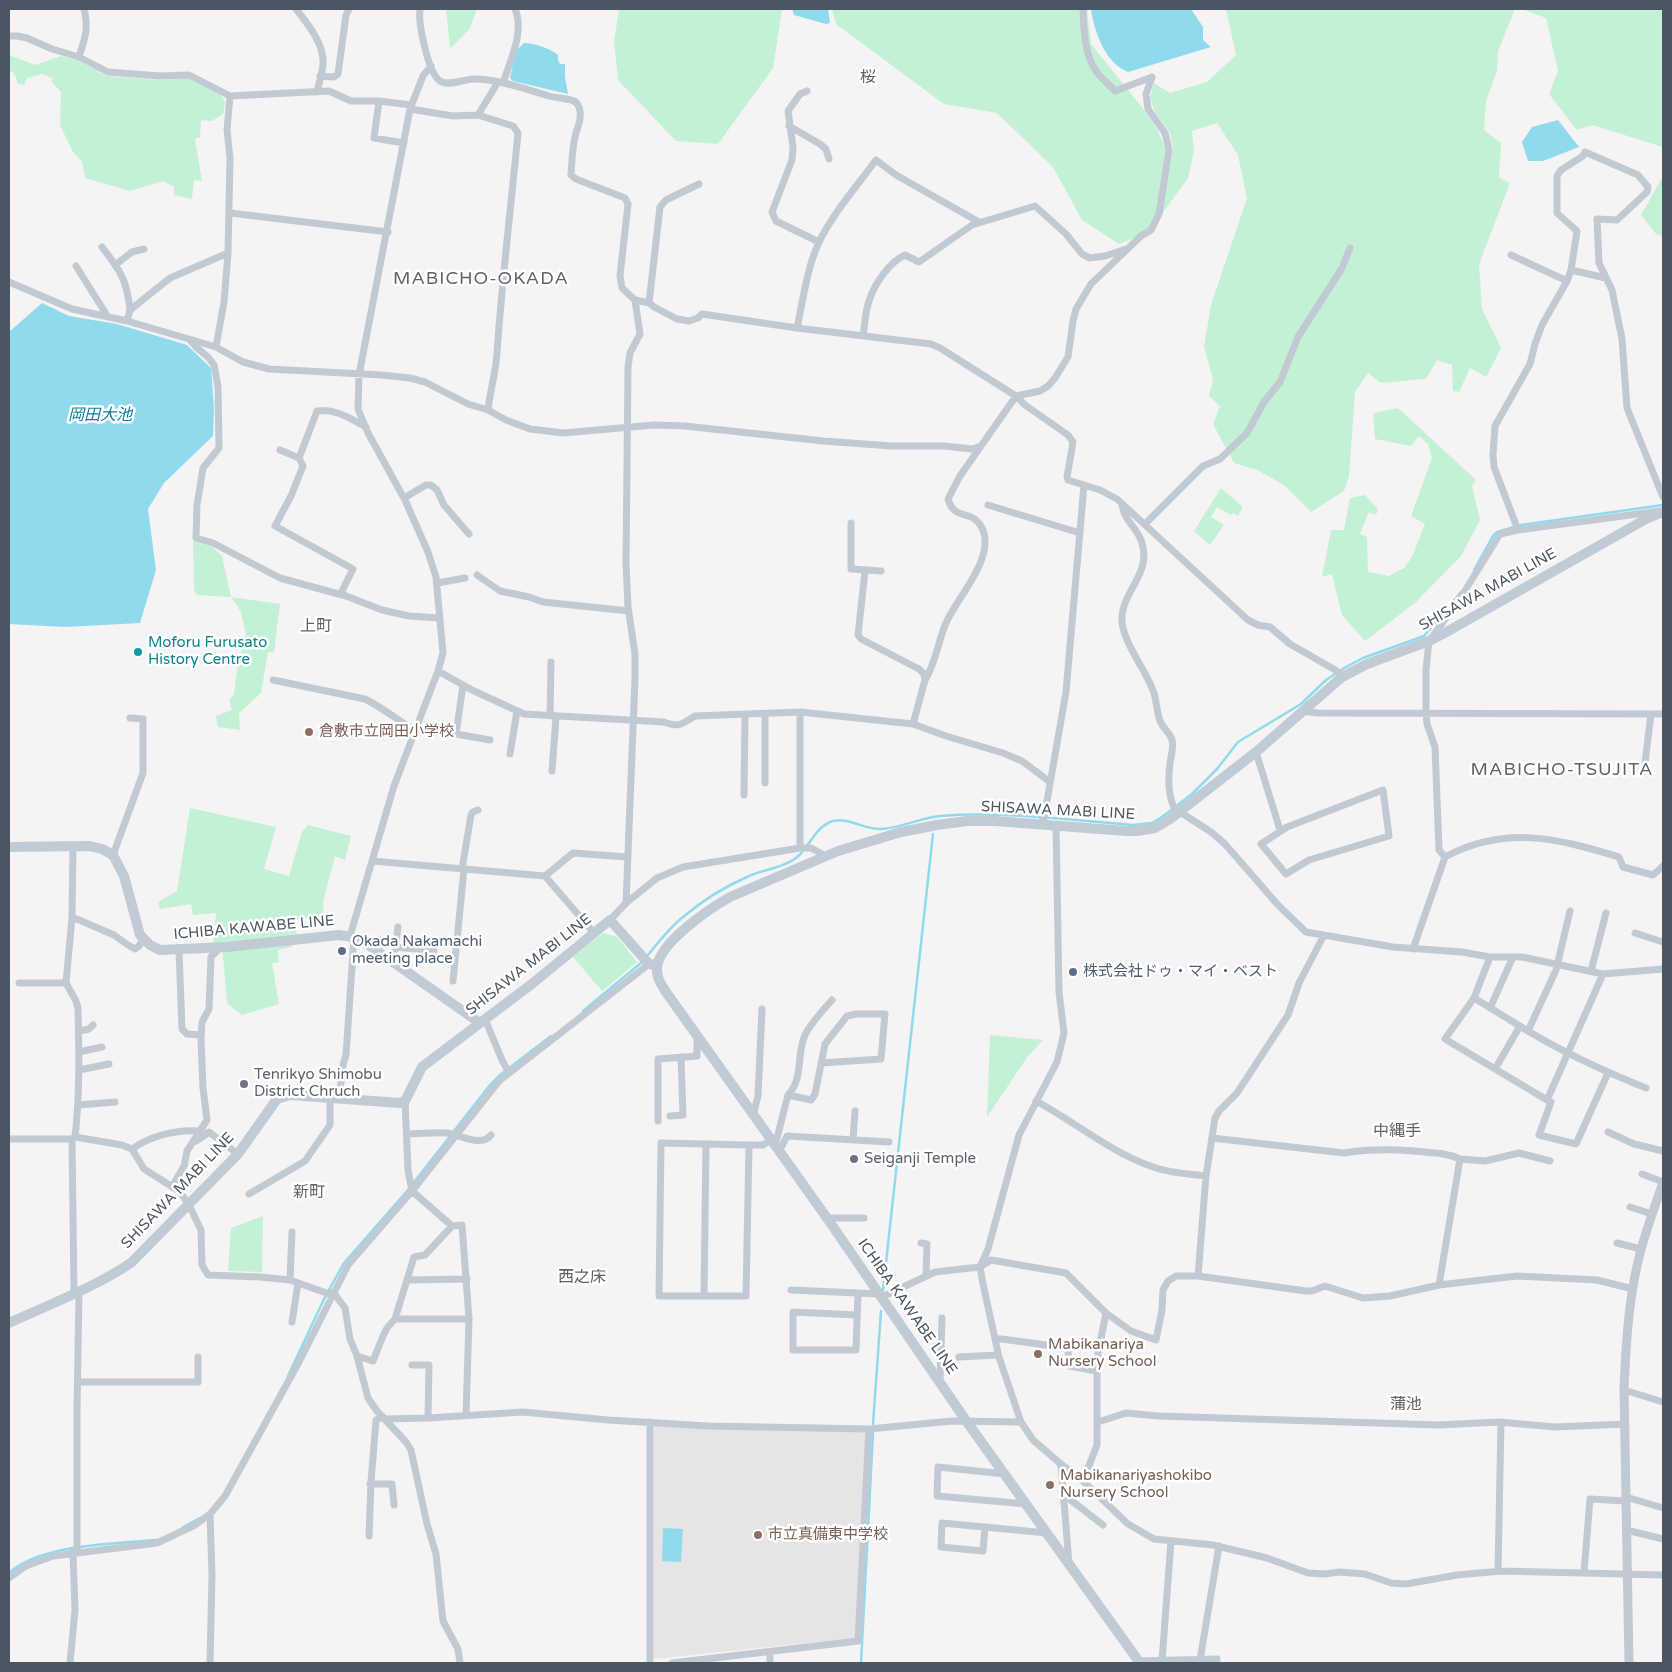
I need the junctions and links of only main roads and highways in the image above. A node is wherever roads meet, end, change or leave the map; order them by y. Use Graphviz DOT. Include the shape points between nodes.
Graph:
graph roads {
  1 [pos="1663,511"];
  2 [pos="9,847"];
  3 [pos="653,965"];
  4 [pos="482,1021"];
  5 [pos="9,1323"];
  6 [pos="1139,1662"];
  1 -- 3 [label="main road, SHISAWA MABI LINE" via="1429,641 1340,674 1256,752 1163,824 1137,831 1056,825 1044,820 977,821 901,832 826,856 746,889 713,907 673,940"];
  2 -- 4 [label="main road, ICHIBA KAWABE LINE" via="90,846 113,855 124,876 137,927 143,939 160,950 339,935 352,937"];
  3 -- 4 [label="main road, SHISAWA MABI LINE" via="610,920"];
  3 -- 6 [label="main road, ICHIBA KAWABE LINE" via="660,982"];
  4 -- 5 [label="main road, SHISAWA MABI LINE" via="422,1067 409,1096 400,1103 290,1095 277,1099 238,1154 132,1262"];
}
